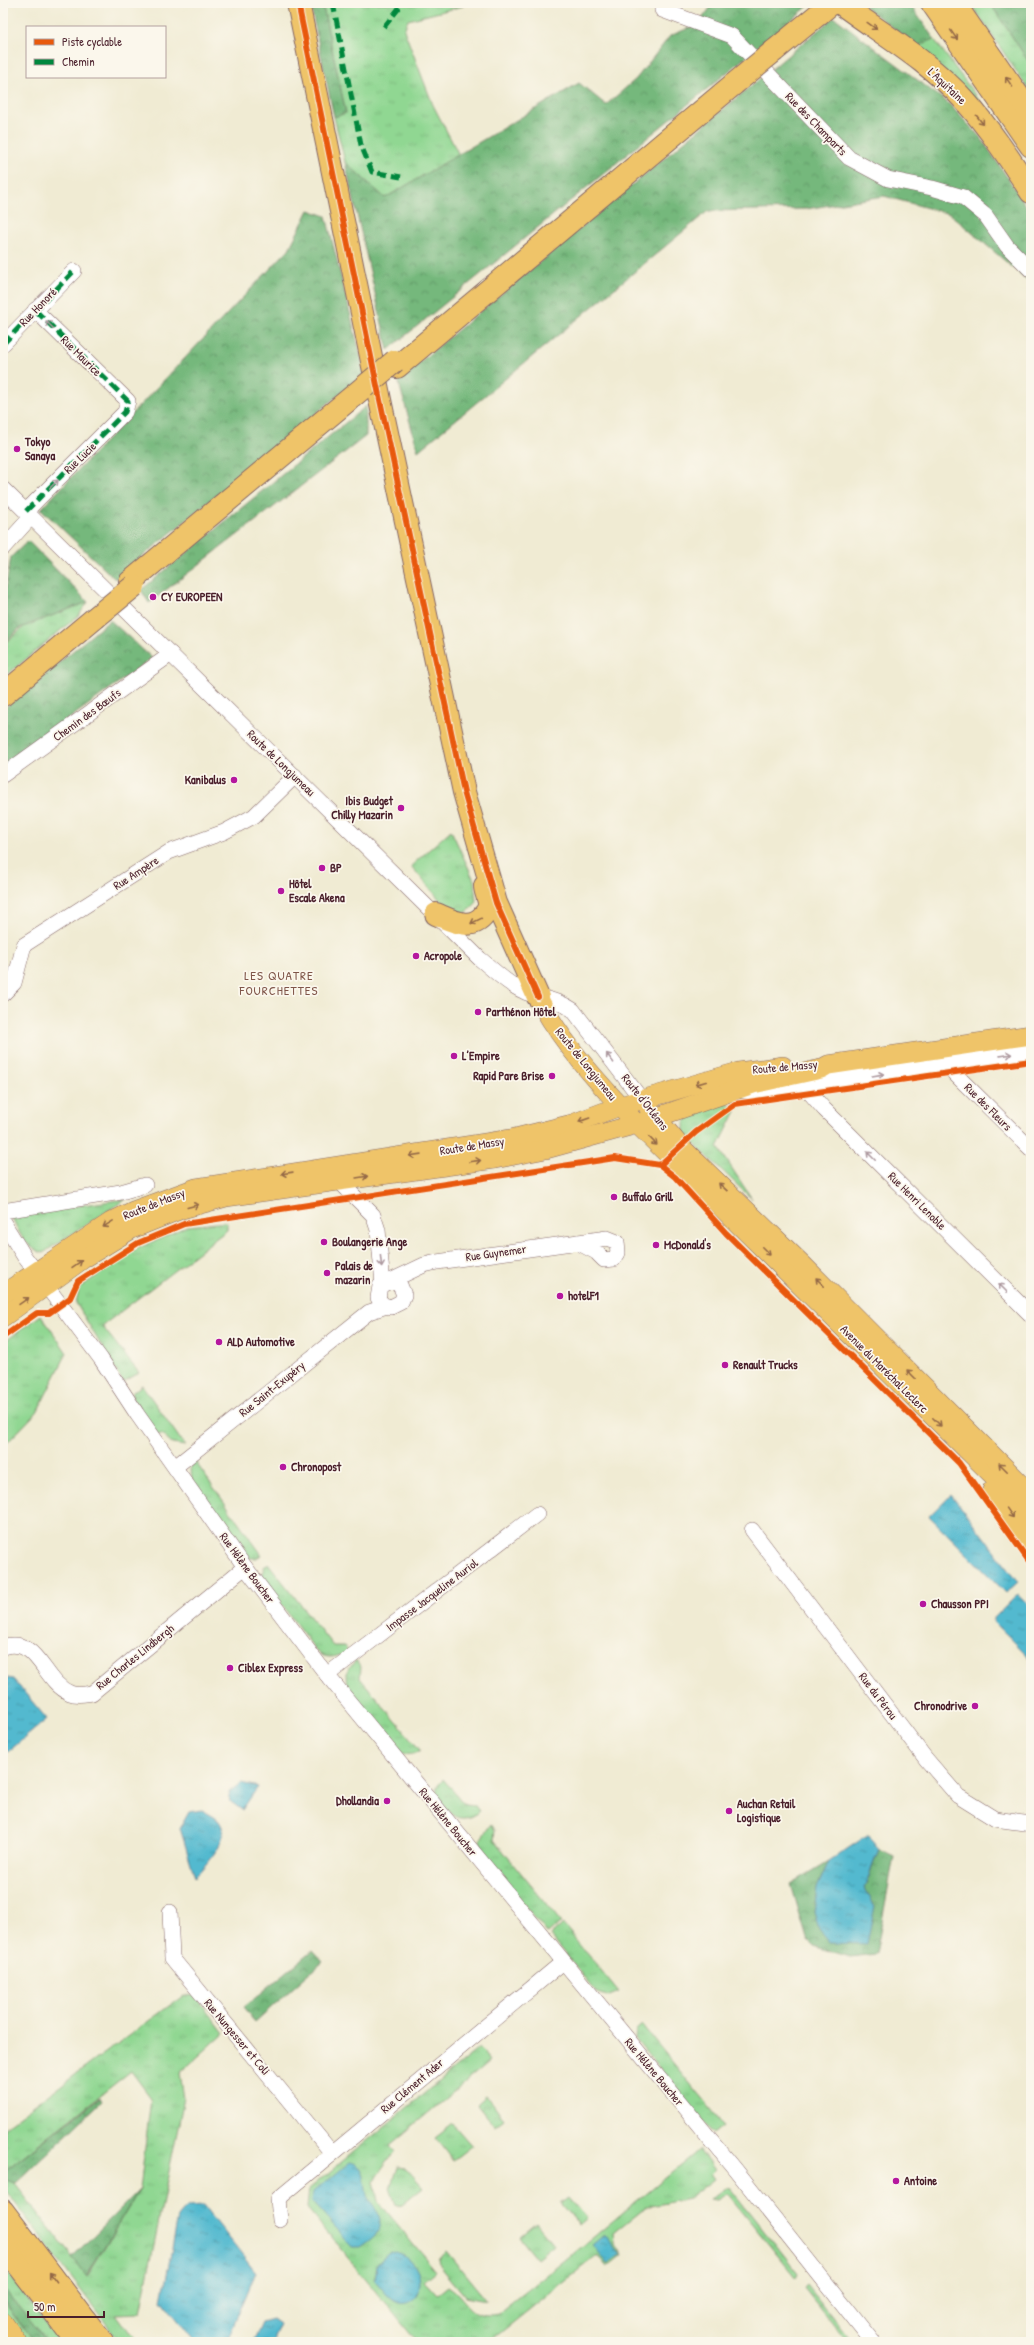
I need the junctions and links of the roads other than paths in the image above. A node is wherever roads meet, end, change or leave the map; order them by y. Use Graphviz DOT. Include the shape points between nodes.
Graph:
graph roads {
  1 [pos="298,3"];
  2 [pos="824,3"];
  3 [pos="832,3"];
  4 [pos="840,3"];
  5 [pos="932,3"];
  6 [pos="954,3"];
  7 [pos="662,10"];
  8 [pos="804,23"];
  9 [pos="1031,114"];
  10 [pos="1031,146"];
  11 [pos="1031,192"];
  12 [pos="1031,270"];
  13 [pos="74,271"];
  14 [pos="35,310"];
  15 [pos="3,344"];
  16 [pos="128,401"];
  17 [pos="3,489"];
  18 [pos="29,514"];
  19 [pos="3,548"];
  20 [pos="94,616"];
  21 [pos="171,654"];
  22 [pos="3,689"];
  23 [pos="3,695"];
  24 [pos="3,775"];
  25 [pos="295,776"];
  26 [pos="488,875"];
  27 [pos="436,914"];
  28 [pos="3,994"];
  29 [pos="538,997"];
  30 [pos="1031,1035"];
  31 [pos="1031,1051"];
  32 [pos="949,1063"];
  33 [pos="828,1065"];
  34 [pos="804,1086"];
  35 [pos="736,1090"];
  36 [pos="642,1100"];
  37 [pos="620,1106"];
  38 [pos="656,1117"];
  39 [pos="637,1124"];
  40 [pos="1031,1149"];
  41 [pos="339,1181"];
  42 [pos="145,1185"];
  43 [pos="3,1211"];
  44 [pos="745,1218"];
  45 [pos="3,1222"];
  46 [pos="604,1238"];
  47 [pos="577,1242"];
  48 [pos="596,1252"];
  49 [pos="415,1270"];
  50 [pos="40,1279"];
  51 [pos="384,1286"];
  52 [pos="404,1292"];
  53 [pos="3,1294"];
  54 [pos="387,1306"];
  55 [pos="369,1312"];
  56 [pos="1031,1315"];
  57 [pos="3,1317"];
  58 [pos="973,1458"];
  59 [pos="175,1467"];
  60 [pos="1031,1494"];
  61 [pos="1031,1513"];
  62 [pos="537,1514"];
  63 [pos="752,1530"];
  64 [pos="1031,1542"];
  65 [pos="246,1567"];
  66 [pos="3,1647"];
  67 [pos="327,1675"];
  68 [pos="1031,1824"];
  69 [pos="170,1912"];
  70 [pos="563,1962"];
  71 [pos="332,2153"];
  72 [pos="3,2211"];
  73 [pos="280,2220"];
  74 [pos="3,2244"];
  75 [pos="3,2322"];
  76 [pos="3,2337"];
  77 [pos="7,2342"];
  78 [pos="17,2342"];
  79 [pos="77,2342"];
  80 [pos="102,2342"];
  81 [pos="873,2342"];
  1 -- 26 [label="highway" via="464,792"];
  2 -- 8 [label="highway"];
  3 -- 8 [label="highway"];
  4 -- 11 [label="highway, L'Aquitaine, one-way" via="936,74 965,100 1005,151"];
  5 -- 10 [label="highway, one-way"];
  9 -- 6 [label="highway, one-way"];
  7 -- 12 [label="street, Rue des Champarts" via="732,36 848,158 888,179 962,197 986,216 1007,246"];
  8 -- 20 [label="highway, bridge"];
  13 -- 14 [label="street, Rue Honoré"];
  14 -- 15 [label="street, Rue Honoré"];
  16 -- 14 [label="street, Rue Maurice, one-way"];
  18 -- 16 [label="street, Rue Lucie, one-way" via="125,412"];
  17 -- 18 [label="street, Route de Longjumeau"];
  18 -- 19 [label="street, Rue Lucie"];
  18 -- 21 [label="street, Route de Longjumeau"];
  20 -- 22 [label="highway"];
  20 -- 23 [label="highway"];
  21 -- 24 [label="street, Chemin des Bœufs"];
  21 -- 25 [label="street, Route de Longjumeau"];
  25 -- 27 [label="street, Route de Longjumeau"];
  25 -- 28 [label="street, Rue Ampère" via="254,816 224,832 170,852 24,945 14,982"];
  26 -- 27 [label="highway, one-way" via="484,888 489,904 481,920 465,924"];
  26 -- 29 [label="highway" via="496,903"];
  27 -- 29 [label="street, Route de Longjumeau" via="508,982"];
  36 -- 29 [label="street, Route d'Orléans, one-way" via="573,1010"];
  29 -- 37 [label="main road, Route de Longjumeau" via="548,1017"];
  30 -- 33 [label="main road"];
  32 -- 31 [label="street, Route de Massy, one-way"];
  34 -- 32 [label="street, Route de Massy, one-way"];
  32 -- 40 [label="street, Rue des Fleurs" via="954,1073"];
  33 -- 35 [label="main road, Route de Massy" via="821,1069"];
  33 -- 36 [label="main road, Route de Massy, one-way" via="813,1064 738,1072"];
  34 -- 35 [label="street, Route de Massy" via="755,1092"];
  56 -- 34 [label="street, Rue Henri Lenoble, one-way"];
  35 -- 38 [label="main road, Route de Massy"];
  36 -- 37 [label="main road, Route de Massy"];
  36 -- 38 [label="main road, Route d'Orléans"];
  37 -- 39 [label="main road, Route d'Orléans"];
  37 -- 50 [label="main road, Route de Massy, one-way" via="572,1124 511,1139 196,1188 133,1211 111,1222"];
  38 -- 39 [label="main road, Route de Massy"];
  44 -- 38 [label="main road, Route d'Orléans, one-way"];
  41 -- 39 [label="main road, Route de Massy, one-way" via="539,1151"];
  39 -- 44 [label="main road, Route d'Orléans, one-way"];
  50 -- 41 [label="main road, Route de Massy, one-way" via="132,1229 182,1209 226,1197"];
  41 -- 51 [label="street, one-way" via="373,1215 378,1230"];
  42 -- 43 [label="street, Route de Massy" via="121,1192"];
  44 -- 58 [label="main road, Avenue du Maréchal Leclerc, one-way"];
  60 -- 44 [label="main road, Avenue du Maréchal Leclerc, one-way"];
  45 -- 50 [label="street"];
  46 -- 47 [label="street, Rue Guynemer"];
  46 -- 48 [label="street" via="597,1245"];
  46 -- 48 [label="street" via="611,1238 616,1242 619,1249 617,1256 607,1261 600,1258"];
  47 -- 48 [label="street"];
  47 -- 49 [label="street, Rue Guynemer" via="424,1264"];
  49 -- 51 [label="street, Rue Guynemer"];
  49 -- 52 [label="street"];
  50 -- 53 [label="main road, Route de Massy"];
  57 -- 50 [label="main road, Route de Massy, one-way"];
  50 -- 59 [label="street, Rue Hélène Boucher" via="96,1353"];
  51 -- 52 [label="street" via="400,1285"];
  51 -- 54 [label="street" via="380,1302"];
  51 -- 55 [label="street, Rue Saint-Exupéry"];
  52 -- 54 [label="street" via="401,1302 394,1307"];
  54 -- 55 [label="street, Rue Saint-Exupéry"];
  55 -- 59 [label="street, Rue Saint-Exupéry"];
  58 -- 61 [label="main road, Avenue du Maréchal Leclerc"];
  58 -- 64 [label="main road, one-way" via="988,1485"];
  59 -- 65 [label="street, Rue Hélène Boucher"];
  62 -- 67 [label="street, Impasse Jacqueline Auriol"];
  63 -- 68 [label="street, Rue du Pérou" via="926,1759 958,1796 995,1819"];
  65 -- 66 [label="street, Rue Charles Lindbergh" via="92,1693 71,1694 58,1685 32,1652 22,1645 12,1644"];
  65 -- 67 [label="street, Rue Hélène Boucher"];
  67 -- 70 [label="street, Rue Hélène Boucher"];
  69 -- 71 [label="street, Rue Nungesser et Coli" via="172,1958"];
  70 -- 71 [label="street, Rue Clément Ader"];
  70 -- 81 [label="street, Rue Hélène Boucher" via="735,2169"];
  71 -- 73 [label="street, Rue Clément Ader" via="278,2199"];
  80 -- 72 [label="highway, one-way"];
  74 -- 79 [label="highway"];
  75 -- 78 [label="main road"];
  76 -- 77 [label="main road"];
}
